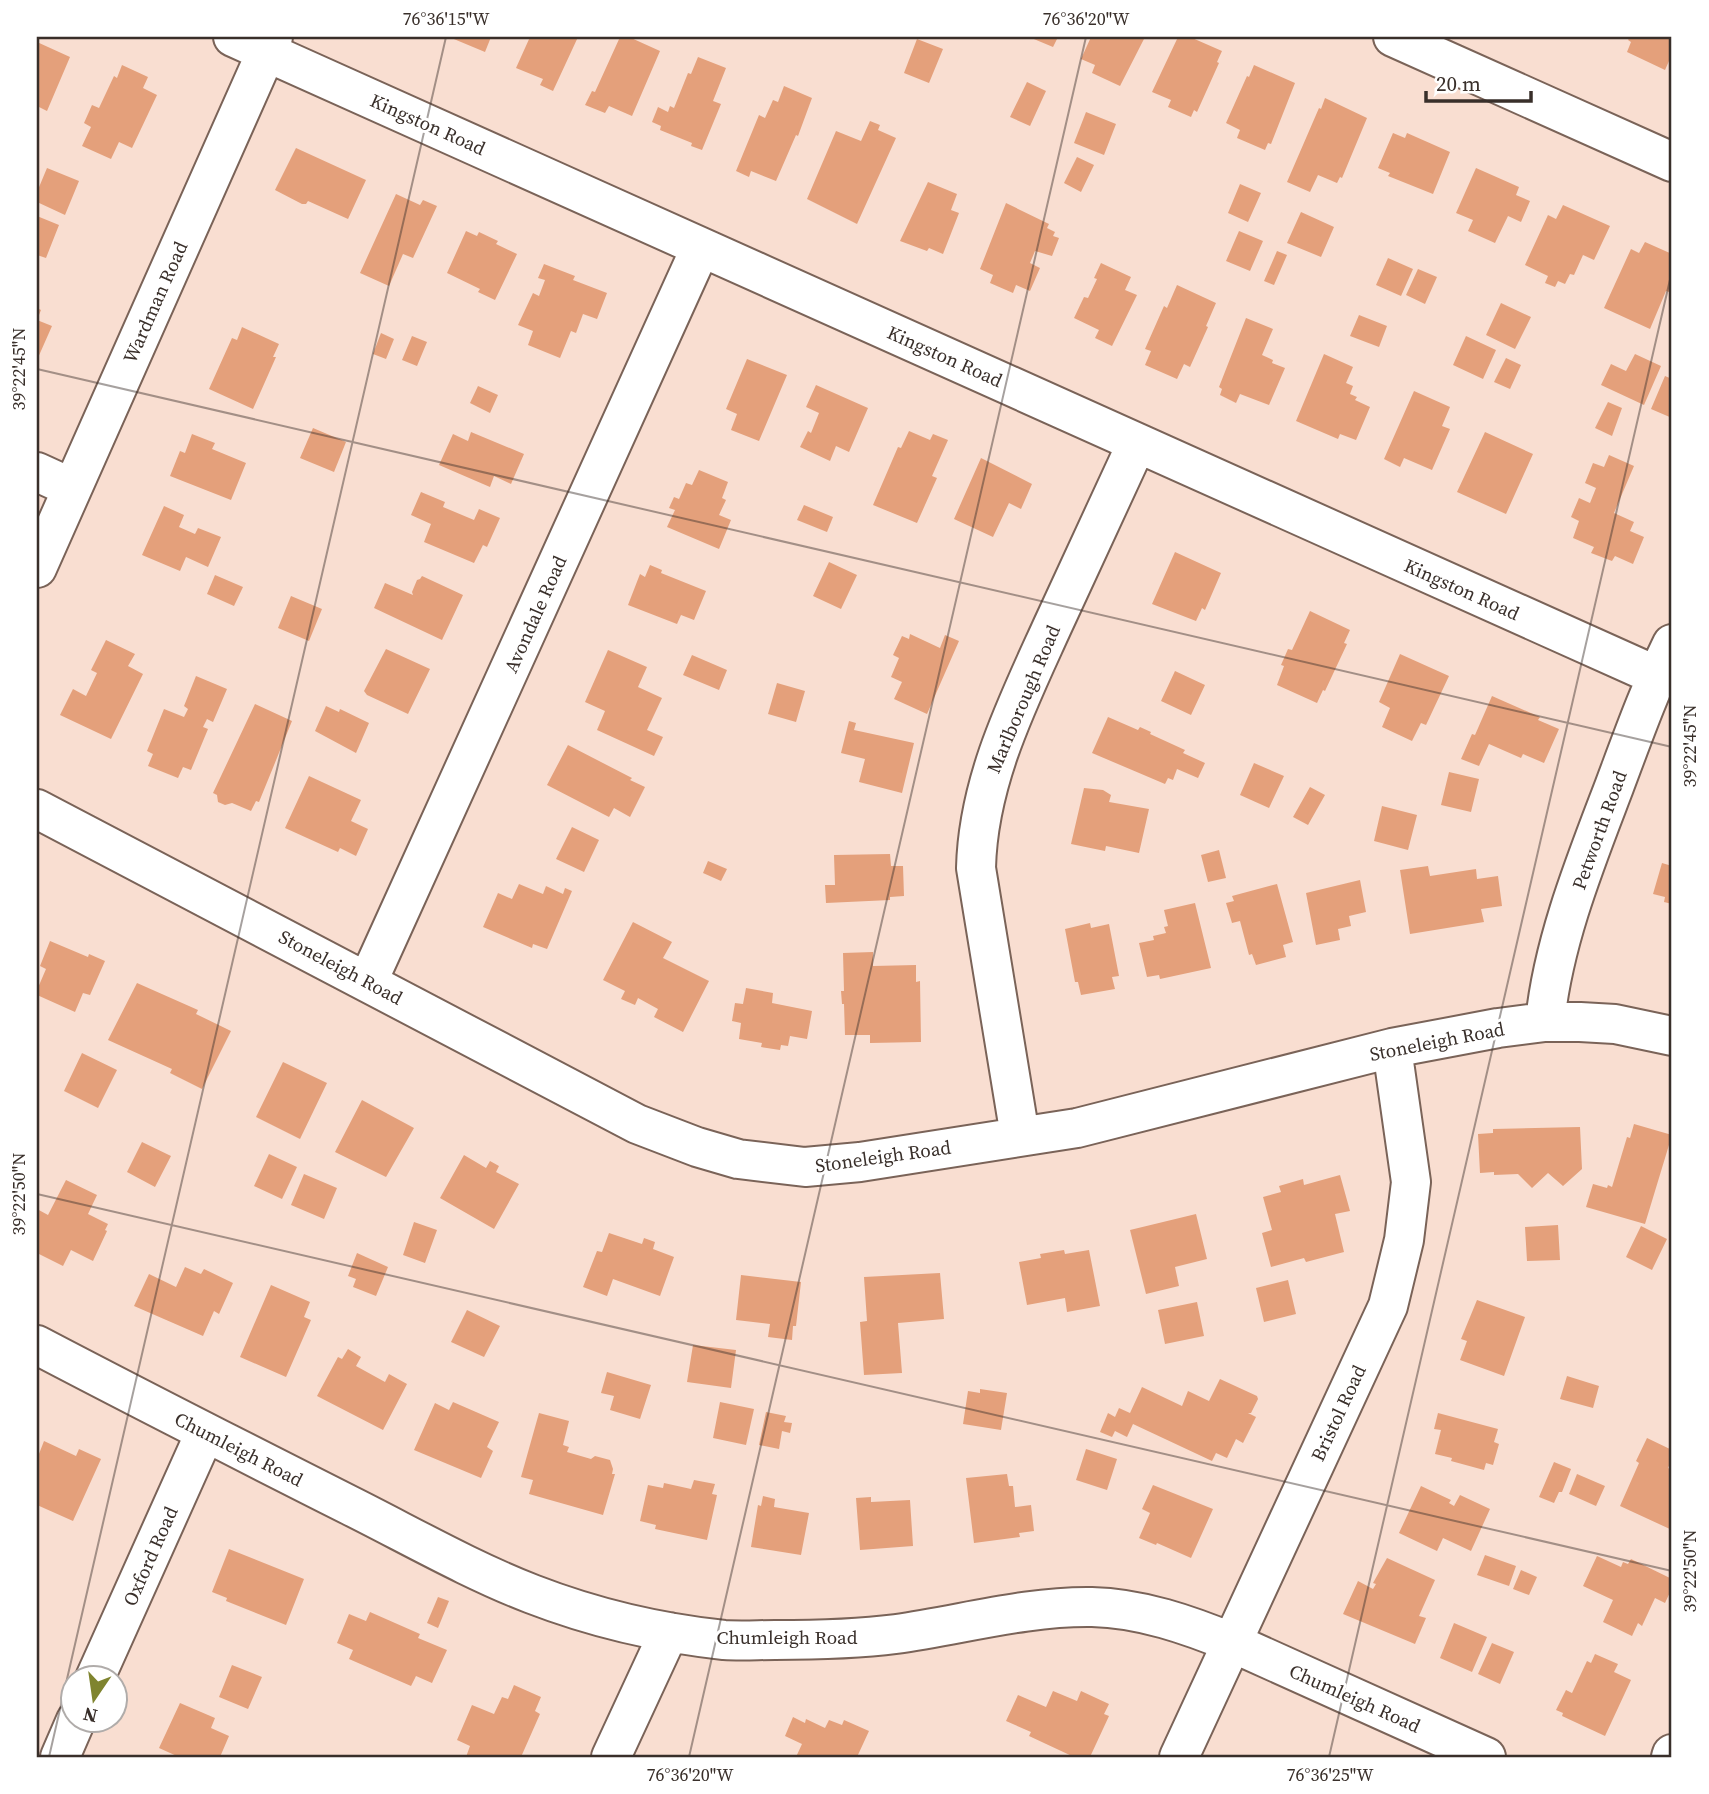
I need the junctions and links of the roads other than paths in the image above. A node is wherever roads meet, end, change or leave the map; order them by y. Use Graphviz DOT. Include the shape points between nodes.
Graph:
graph roads {
  1 [pos="1393,37"];
  2 [pos="257,42"];
  3 [pos="1672,162"];
  4 [pos="701,247"];
  5 [pos="1137,443"];
  6 [pos="37,472"];
  7 [pos="72,488"];
  8 [pos="37,568"];
  9 [pos="1664,660"];
  10 [pos="37,809"];
  11 [pos="368,981"];
  12 [pos="1545,1022"];
  13 [pos="1672,1036"];
  14 [pos="1392,1048"];
  15 [pos="1020,1136"];
  16 [pos="37,1345"];
  17 [pos="205,1433"];
  18 [pos="669,1632"];
  19 [pos="1233,1643"];
  20 [pos="101,1664"];
  21 [pos="70,1734"];
  22 [pos="60,1757"];
  23 [pos="611,1757"];
  24 [pos="1179,1757"];
  25 [pos="1486,1757"];
  1 -- 3 [label="street"];
  2 -- 4 [label="street, Kingston Road"];
  2 -- 7 [label="street, Wardman Road"];
  4 -- 5 [label="street, Kingston Road"];
  4 -- 11 [label="street, Avondale Road"];
  5 -- 9 [label="street, Kingston Road"];
  5 -- 15 [label="street, Marlborough Road" via="1032,671 997,755 981,812 976,868"];
  6 -- 7 [label="street"];
  7 -- 8 [label="street, Wardman Road"];
  9 -- 12 [label="street, Petworth Road" via="1596,833 1564,930 1549,983"];
  10 -- 11 [label="street, Stoneleigh Road"];
  11 -- 15 [label="street, Stoneleigh Road" via="637,1124 738,1159 819,1166"];
  12 -- 13 [label="street, Stoneleigh Road" via="1615,1024"];
  12 -- 14 [label="street, Stoneleigh Road"];
  14 -- 15 [label="street, Stoneleigh Road" via="1077,1128"];
  14 -- 19 [label="street, Bristol Road" via="1411,1182 1404,1240 1388,1306"];
  16 -- 17 [label="street, Chumleigh Road"];
  17 -- 18 [label="street, Chumleigh Road" via="531,1594"];
  17 -- 20 [label="street, Oxford Road"];
  18 -- 19 [label="street, Chumleigh Road" via="728,1640 822,1639 895,1634 983,1618 1090,1607 1156,1617"];
  18 -- 23 [label="street"];
  19 -- 24 [label="street, Bristol Road"];
  19 -- 25 [label="street, Chumleigh Road"];
  21 -- 22 [label="street"];
}
